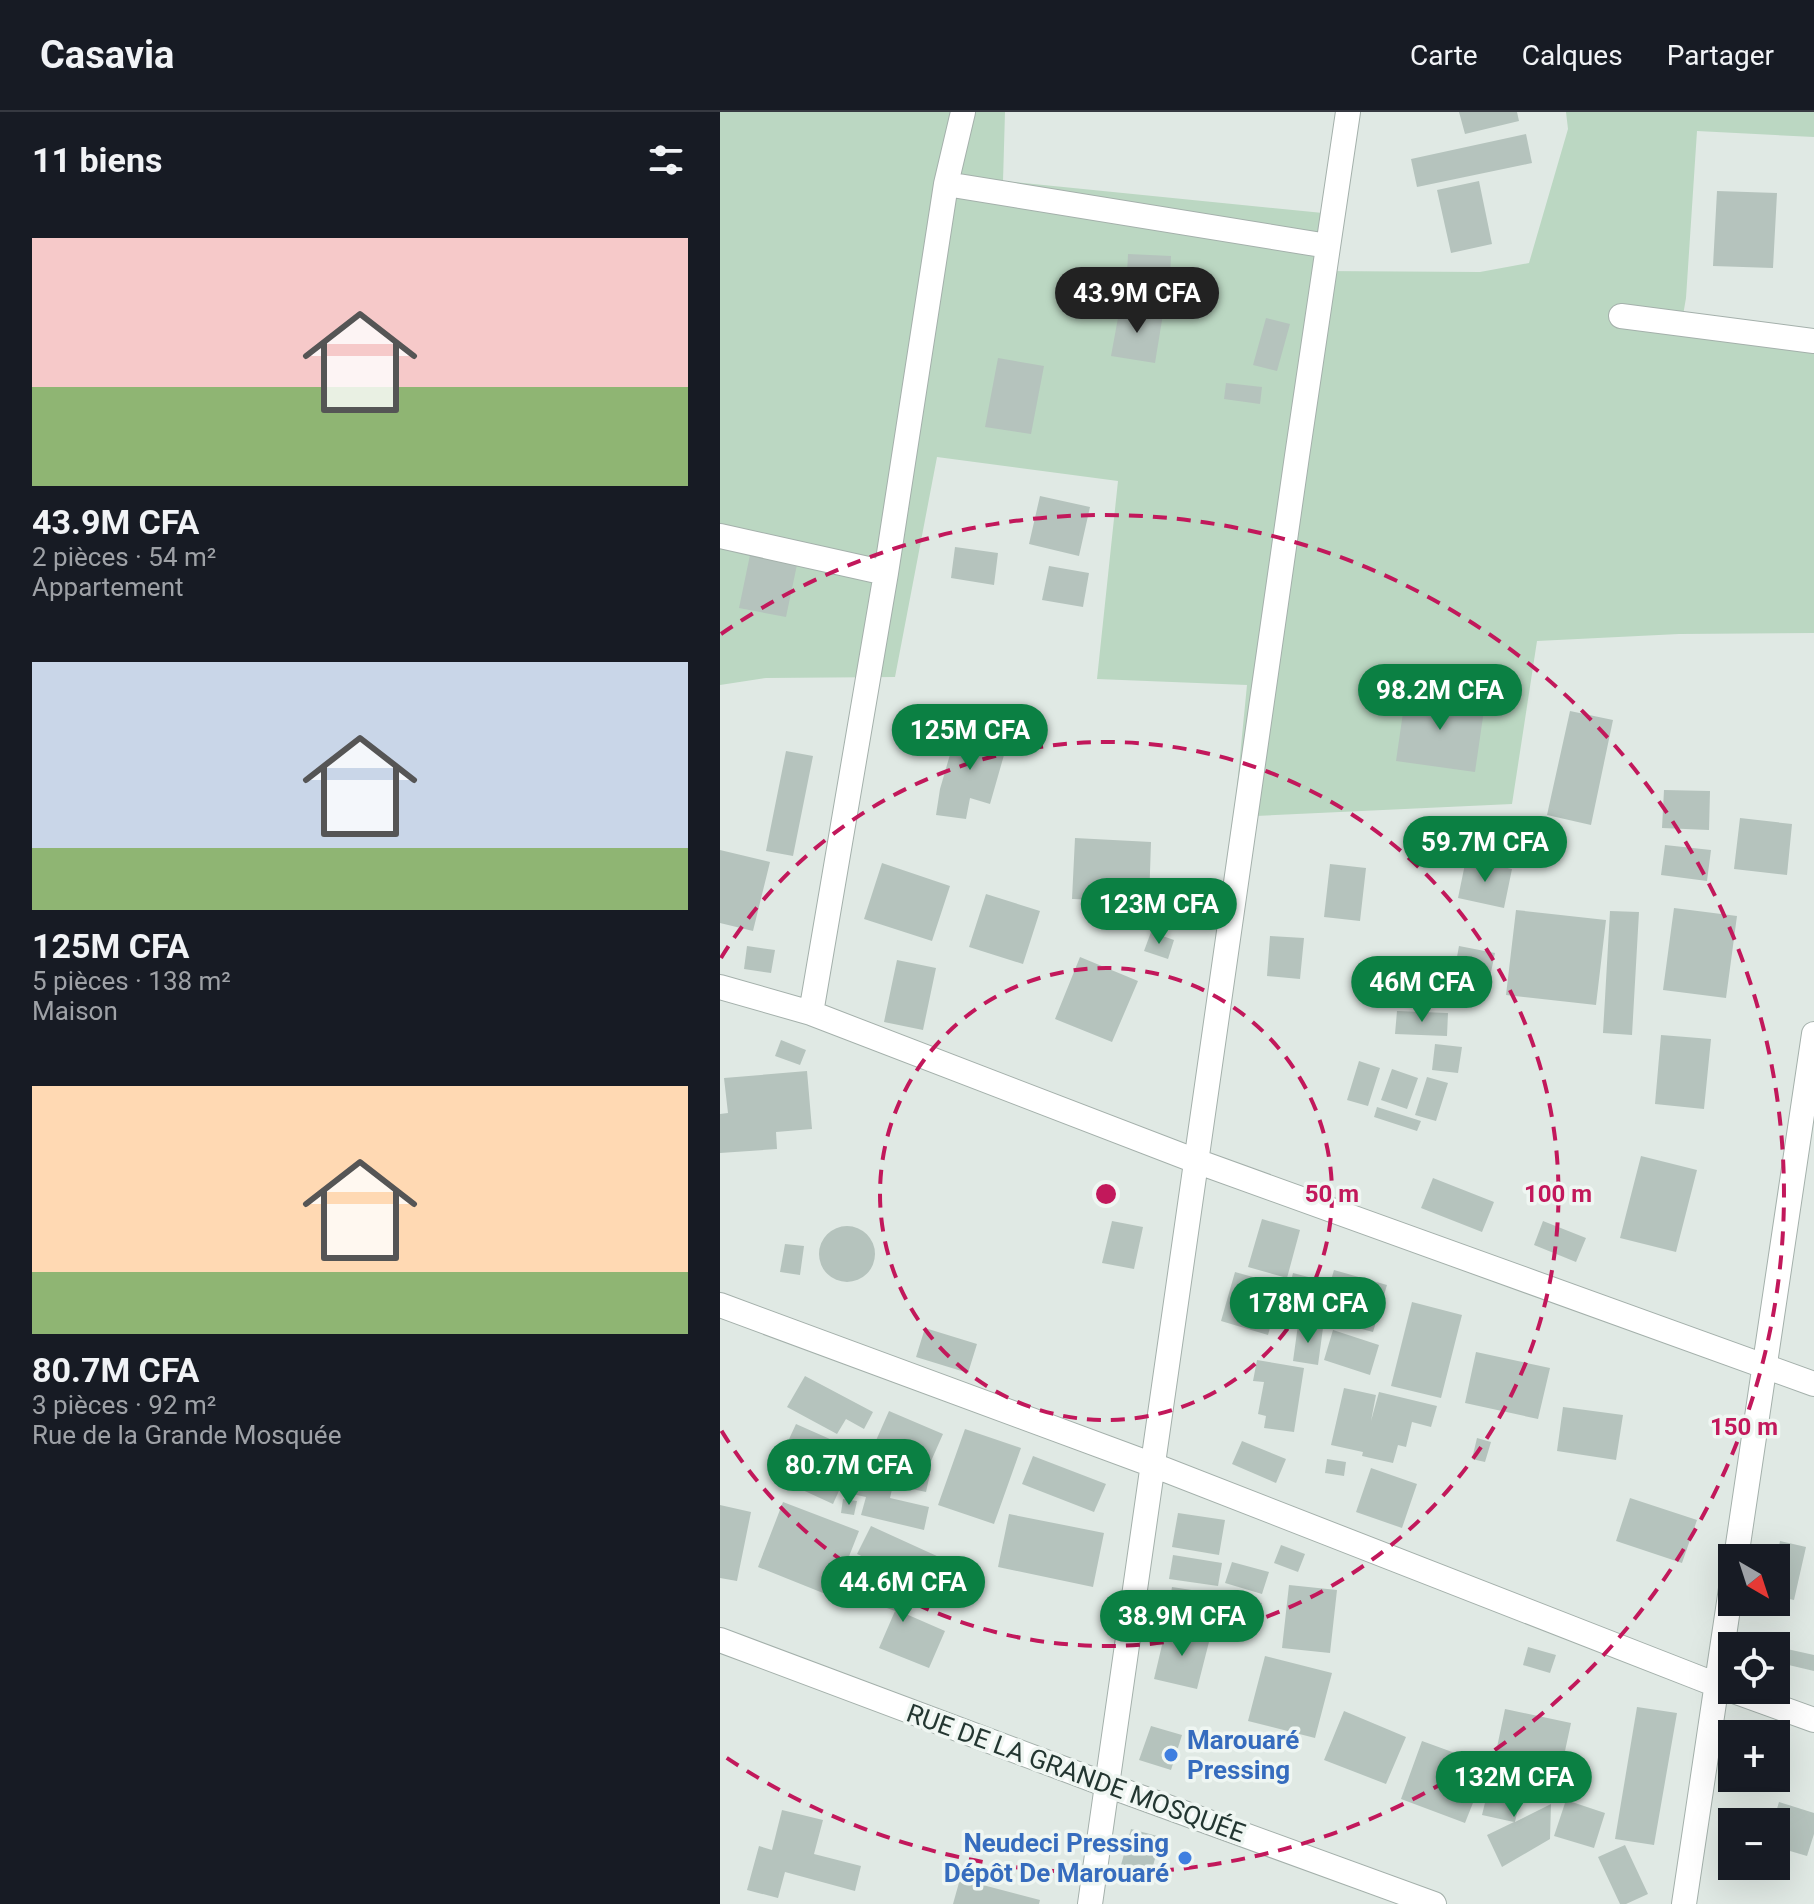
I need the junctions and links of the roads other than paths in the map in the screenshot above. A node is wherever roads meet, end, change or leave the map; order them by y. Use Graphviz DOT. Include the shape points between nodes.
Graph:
graph roads {
  1 [pos="963,112"];
  2 [pos="1348,112"];
  3 [pos="946,184"];
  4 [pos="1328,246"];
  5 [pos="1621,316"];
  6 [pos="1814,341"];
  7 [pos="720,536"];
  8 [pos="886,573"];
  9 [pos="720,987"];
  10 [pos="811,1013"];
  11 [pos="1814,1034"];
  12 [pos="1196,1161"];
  13 [pos="720,1305"];
  14 [pos="1764,1367"];
  15 [pos="1814,1384"];
  16 [pos="1153,1465"];
  17 [pos="1738,1544"];
  18 [pos="1727,1616"];
  19 [pos="720,1640"];
  20 [pos="1717,1685"];
  21 [pos="1814,1720"];
  22 [pos="1107,1785"];
  23 [pos="1090,1904"];
  24 [pos="1434,1904"];
  25 [pos="1684,1904"];
  1 -- 3 [label="street"];
  2 -- 4 [label="street"];
  3 -- 4 [label="street"];
  3 -- 8 [label="street"];
  4 -- 12 [label="street"];
  5 -- 6 [label="street"];
  7 -- 8 [label="street"];
  8 -- 10 [label="street"];
  9 -- 10 [label="street"];
  10 -- 12 [label="street"];
  11 -- 14 [label="street"];
  12 -- 14 [label="street"];
  12 -- 16 [label="street"];
  13 -- 16 [label="street"];
  14 -- 15 [label="street"];
  14 -- 17 [label="street"];
  16 -- 20 [label="street"];
  16 -- 22 [label="street"];
  18 -- 20 [label="street"];
  19 -- 22 [label="street, RUE DE LA GRANDE MOSQUÉE"];
  20 -- 21 [label="street"];
  20 -- 25 [label="street"];
  22 -- 23 [label="street"];
  22 -- 24 [label="street, RUE DE LA GRANDE MOSQUÉE"];
}
